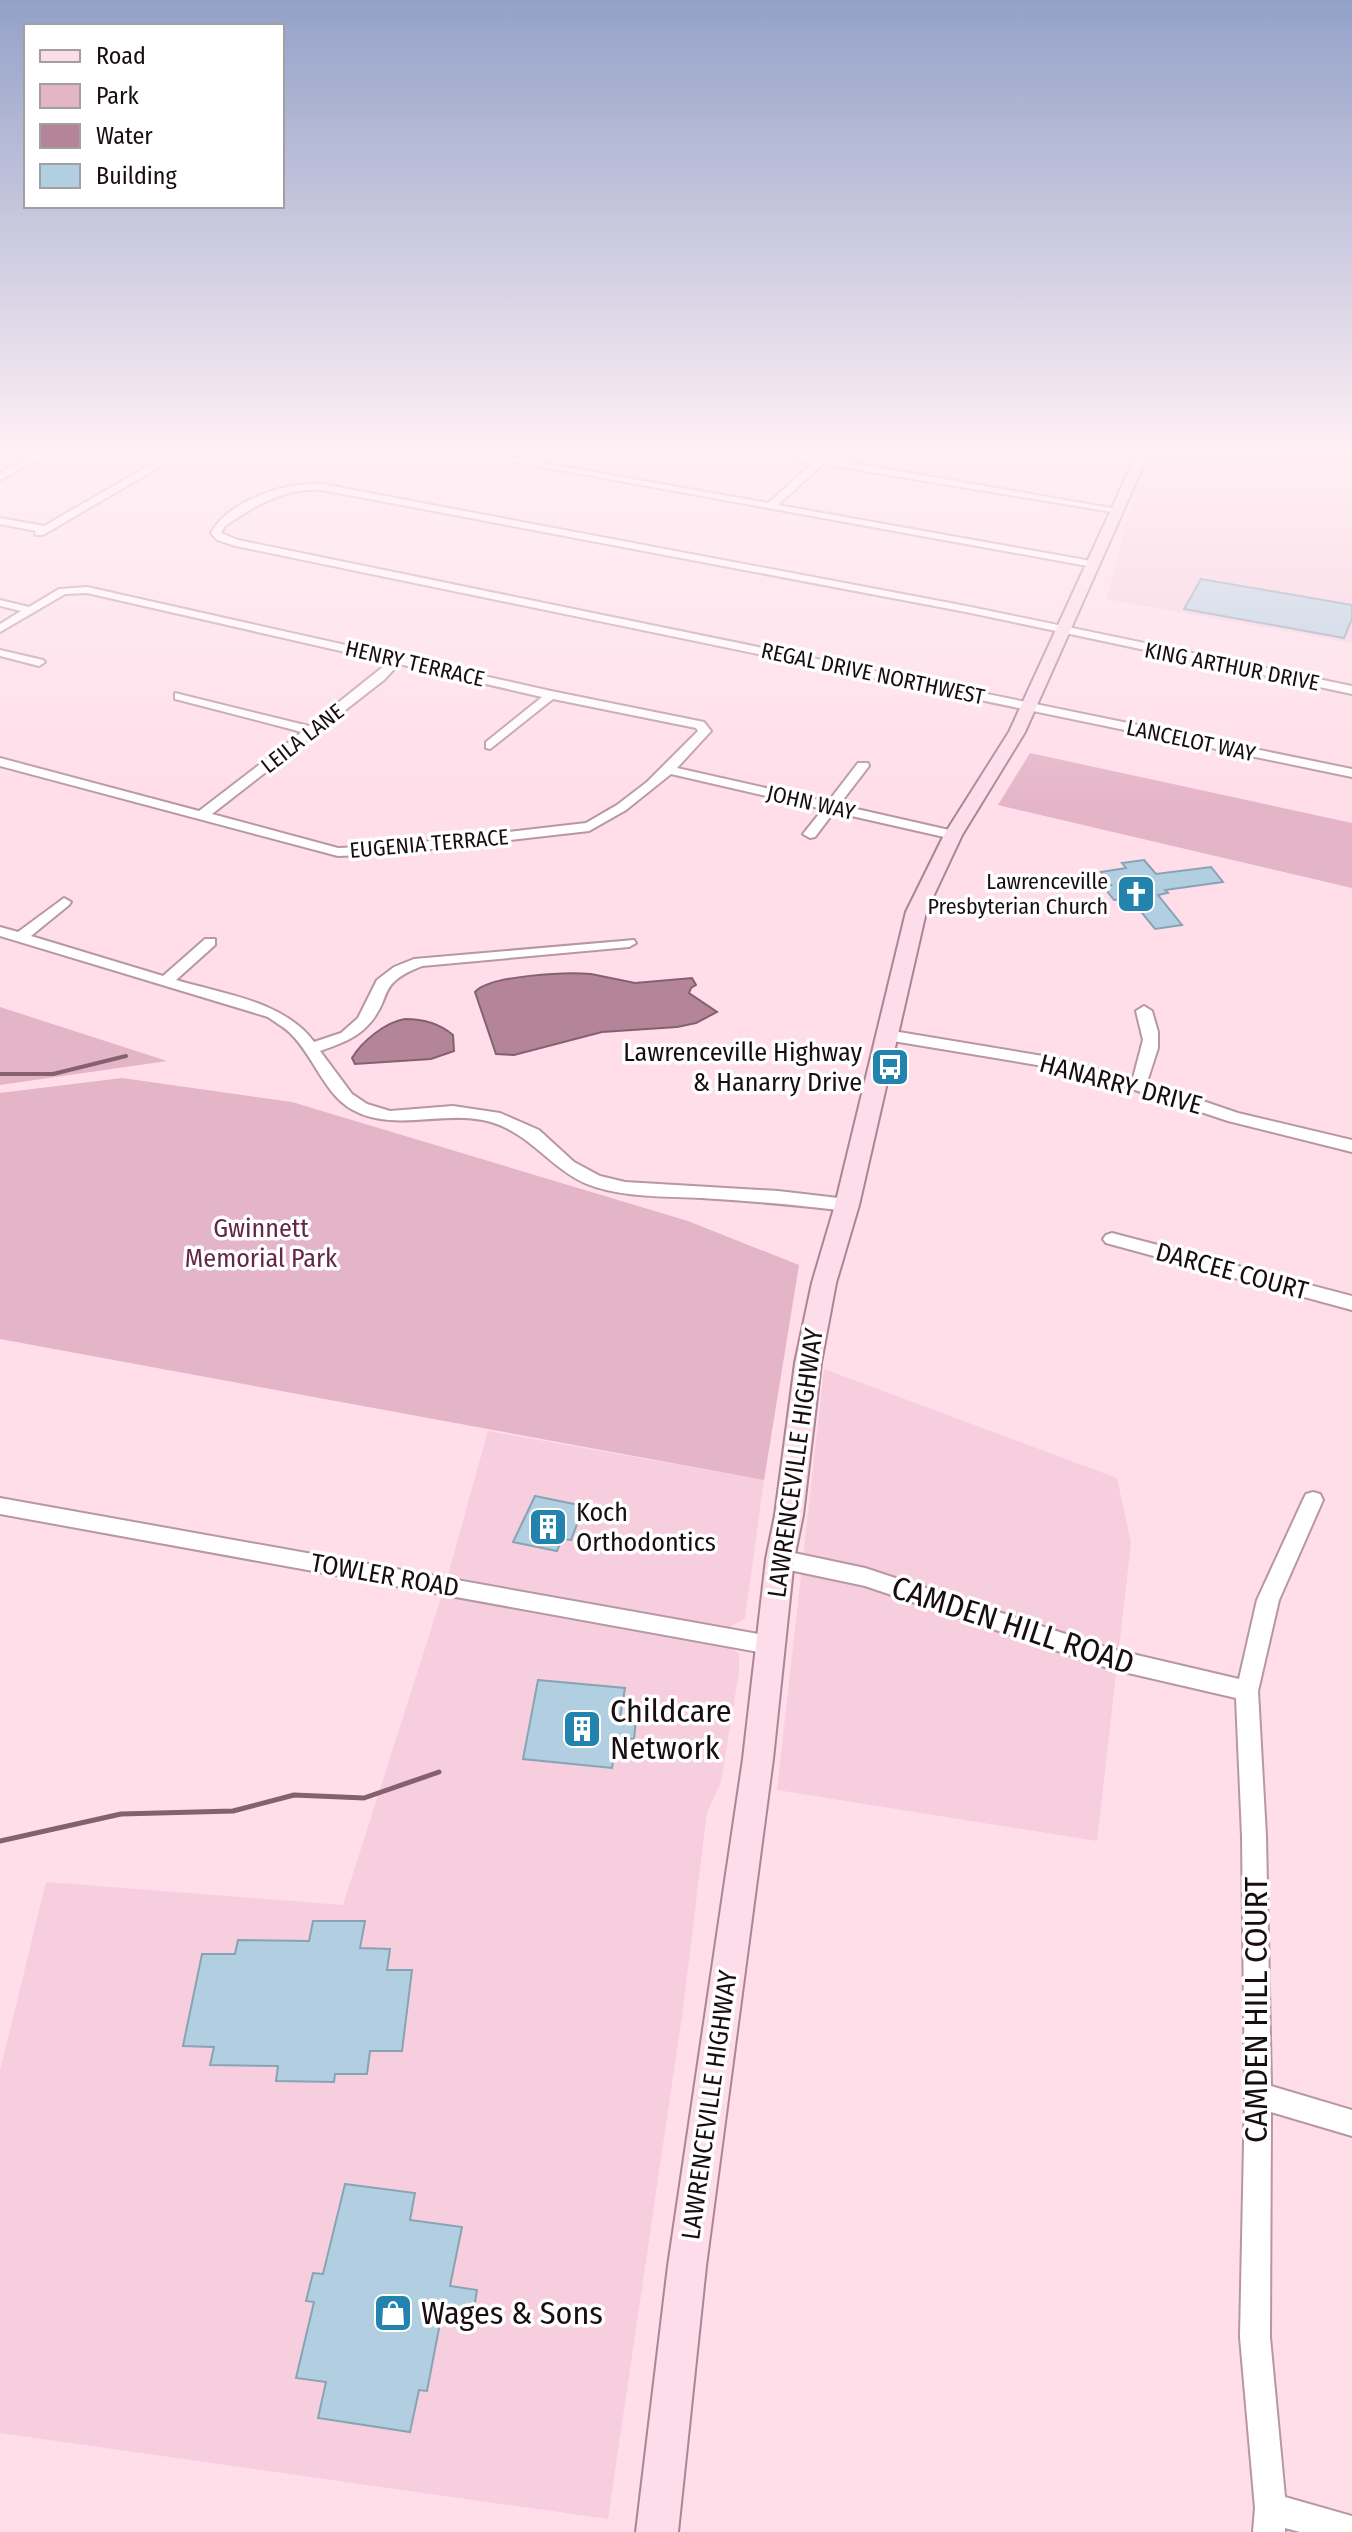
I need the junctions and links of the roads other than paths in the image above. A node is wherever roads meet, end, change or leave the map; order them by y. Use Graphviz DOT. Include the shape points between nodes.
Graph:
graph roads {
  1 [pos="373,571"];
  2 [pos="765,571"];
  3 [pos="1090,571"];
  4 [pos="0,603"];
  5 [pos="30,610"];
  6 [pos="0,629"];
  7 [pos="1064,632"];
  8 [pos="0,653"];
  9 [pos="398,659"];
  10 [pos="39,662"];
  11 [pos="1352,690"];
  12 [pos="551,695"];
  13 [pos="179,696"];
  14 [pos="1030,706"];
  15 [pos="676,720"];
  16 [pos="312,731"];
  17 [pos="490,745"];
  18 [pos="0,762"];
  19 [pos="863,766"];
  20 [pos="669,770"];
  21 [pos="1352,773"];
  22 [pos="830,806"];
  23 [pos="204,814"];
  24 [pos="810,834"];
  25 [pos="953,835"];
  26 [pos="64,902"];
  27 [pos="0,931"];
  28 [pos="20,937"];
  29 [pos="210,942"];
  30 [pos="629,943"];
  31 [pos="167,980"];
  32 [pos="1144,1011"];
  33 [pos="887,1035"];
  34 [pos="311,1049"];
  35 [pos="1138,1085"];
  36 [pos="1352,1146"];
  37 [pos="847,1205"];
  38 [pos="1112,1239"];
  39 [pos="1352,1303"];
  40 [pos="1313,1500"];
  41 [pos="0,1506"];
  42 [pos="780,1559"];
  43 [pos="769,1645"];
  44 [pos="1247,1691"];
  45 [pos="1258,2095"];
  46 [pos="1352,2123"];
  47 [pos="1270,2520"];
  48 [pos="657,2532"];
  49 [pos="1352,2532"];
  1 -- 14 [label="street, REGAL DRIVE NORTHWEST"];
  2 -- 7 [label="street, REGAL DRIVE NORTHWEST"];
  3 -- 7 [label="main road, LAWRENCEVILLE HIGHWAY"];
  4 -- 5 [label="street"];
  5 -- 6 [label="street, HENRY TERRACE"];
  5 -- 9 [label="street, HENRY TERRACE" via="73,589"];
  7 -- 11 [label="street, KING ARTHUR DRIVE"];
  7 -- 14 [label="main road, LAWRENCEVILLE HIGHWAY"];
  8 -- 10 [label="street"];
  9 -- 12 [label="street, HENRY TERRACE"];
  9 -- 16 [label="street, LEILA LANE"];
  12 -- 15 [label="street, HENRY TERRACE"];
  12 -- 17 [label="street"];
  13 -- 16 [label="street"];
  14 -- 21 [label="street, LANCELOT WAY"];
  14 -- 25 [label="main road, LAWRENCEVILLE HIGHWAY"];
  15 -- 20 [label="street, EUGENIA TERRACE" via="705,731"];
  16 -- 23 [label="street, LEILA LANE"];
  18 -- 23 [label="street, EUGENIA TERRACE"];
  19 -- 22 [label="street"];
  20 -- 22 [label="street, JOHN WAY"];
  20 -- 23 [label="street, EUGENIA TERRACE" via="614,815 589,827 388,850 338,852"];
  22 -- 24 [label="street"];
  22 -- 25 [label="street, JOHN WAY"];
  25 -- 33 [label="main road, LAWRENCEVILLE HIGHWAY" via="916,912"];
  26 -- 28 [label="street"];
  27 -- 28 [label="street"];
  28 -- 31 [label="street"];
  29 -- 31 [label="street"];
  30 -- 34 [label="street" via="419,962 382,983 365,1020 347,1036"];
  31 -- 34 [label="street" via="273,1014 297,1030"];
  32 -- 35 [label="street" via="1152,1033 1151,1052"];
  33 -- 35 [label="street, HANARRY DRIVE" via="1055,1063"];
  33 -- 37 [label="main road, LAWRENCEVILLE HIGHWAY"];
  34 -- 37 [label="street" via="346,1098 361,1108 390,1116 453,1111 494,1117 533,1134 568,1166 594,1180 625,1188"];
  35 -- 36 [label="street, HANARRY DRIVE" via="1234,1117"];
  37 -- 42 [label="main road, LAWRENCEVILLE HIGHWAY" via="808,1363"];
  38 -- 39 [label="street, DARCEE COURT"];
  40 -- 44 [label="street, CAMDEN HILL COURT" via="1268,1600"];
  41 -- 43 [label="street, TOWLER ROAD"];
  42 -- 43 [label="main road, LAWRENCEVILLE HIGHWAY"];
  42 -- 44 [label="street, CAMDEN HILL ROAD" via="879,1582 1111,1659"];
  43 -- 48 [label="main road, LAWRENCEVILLE HIGHWAY"];
  44 -- 45 [label="street, CAMDEN HILL COURT"];
  45 -- 46 [label="street"];
  45 -- 47 [label="street, CAMDEN HILL COURT" via="1255,2337"];
  47 -- 49 [label="street"];
}
